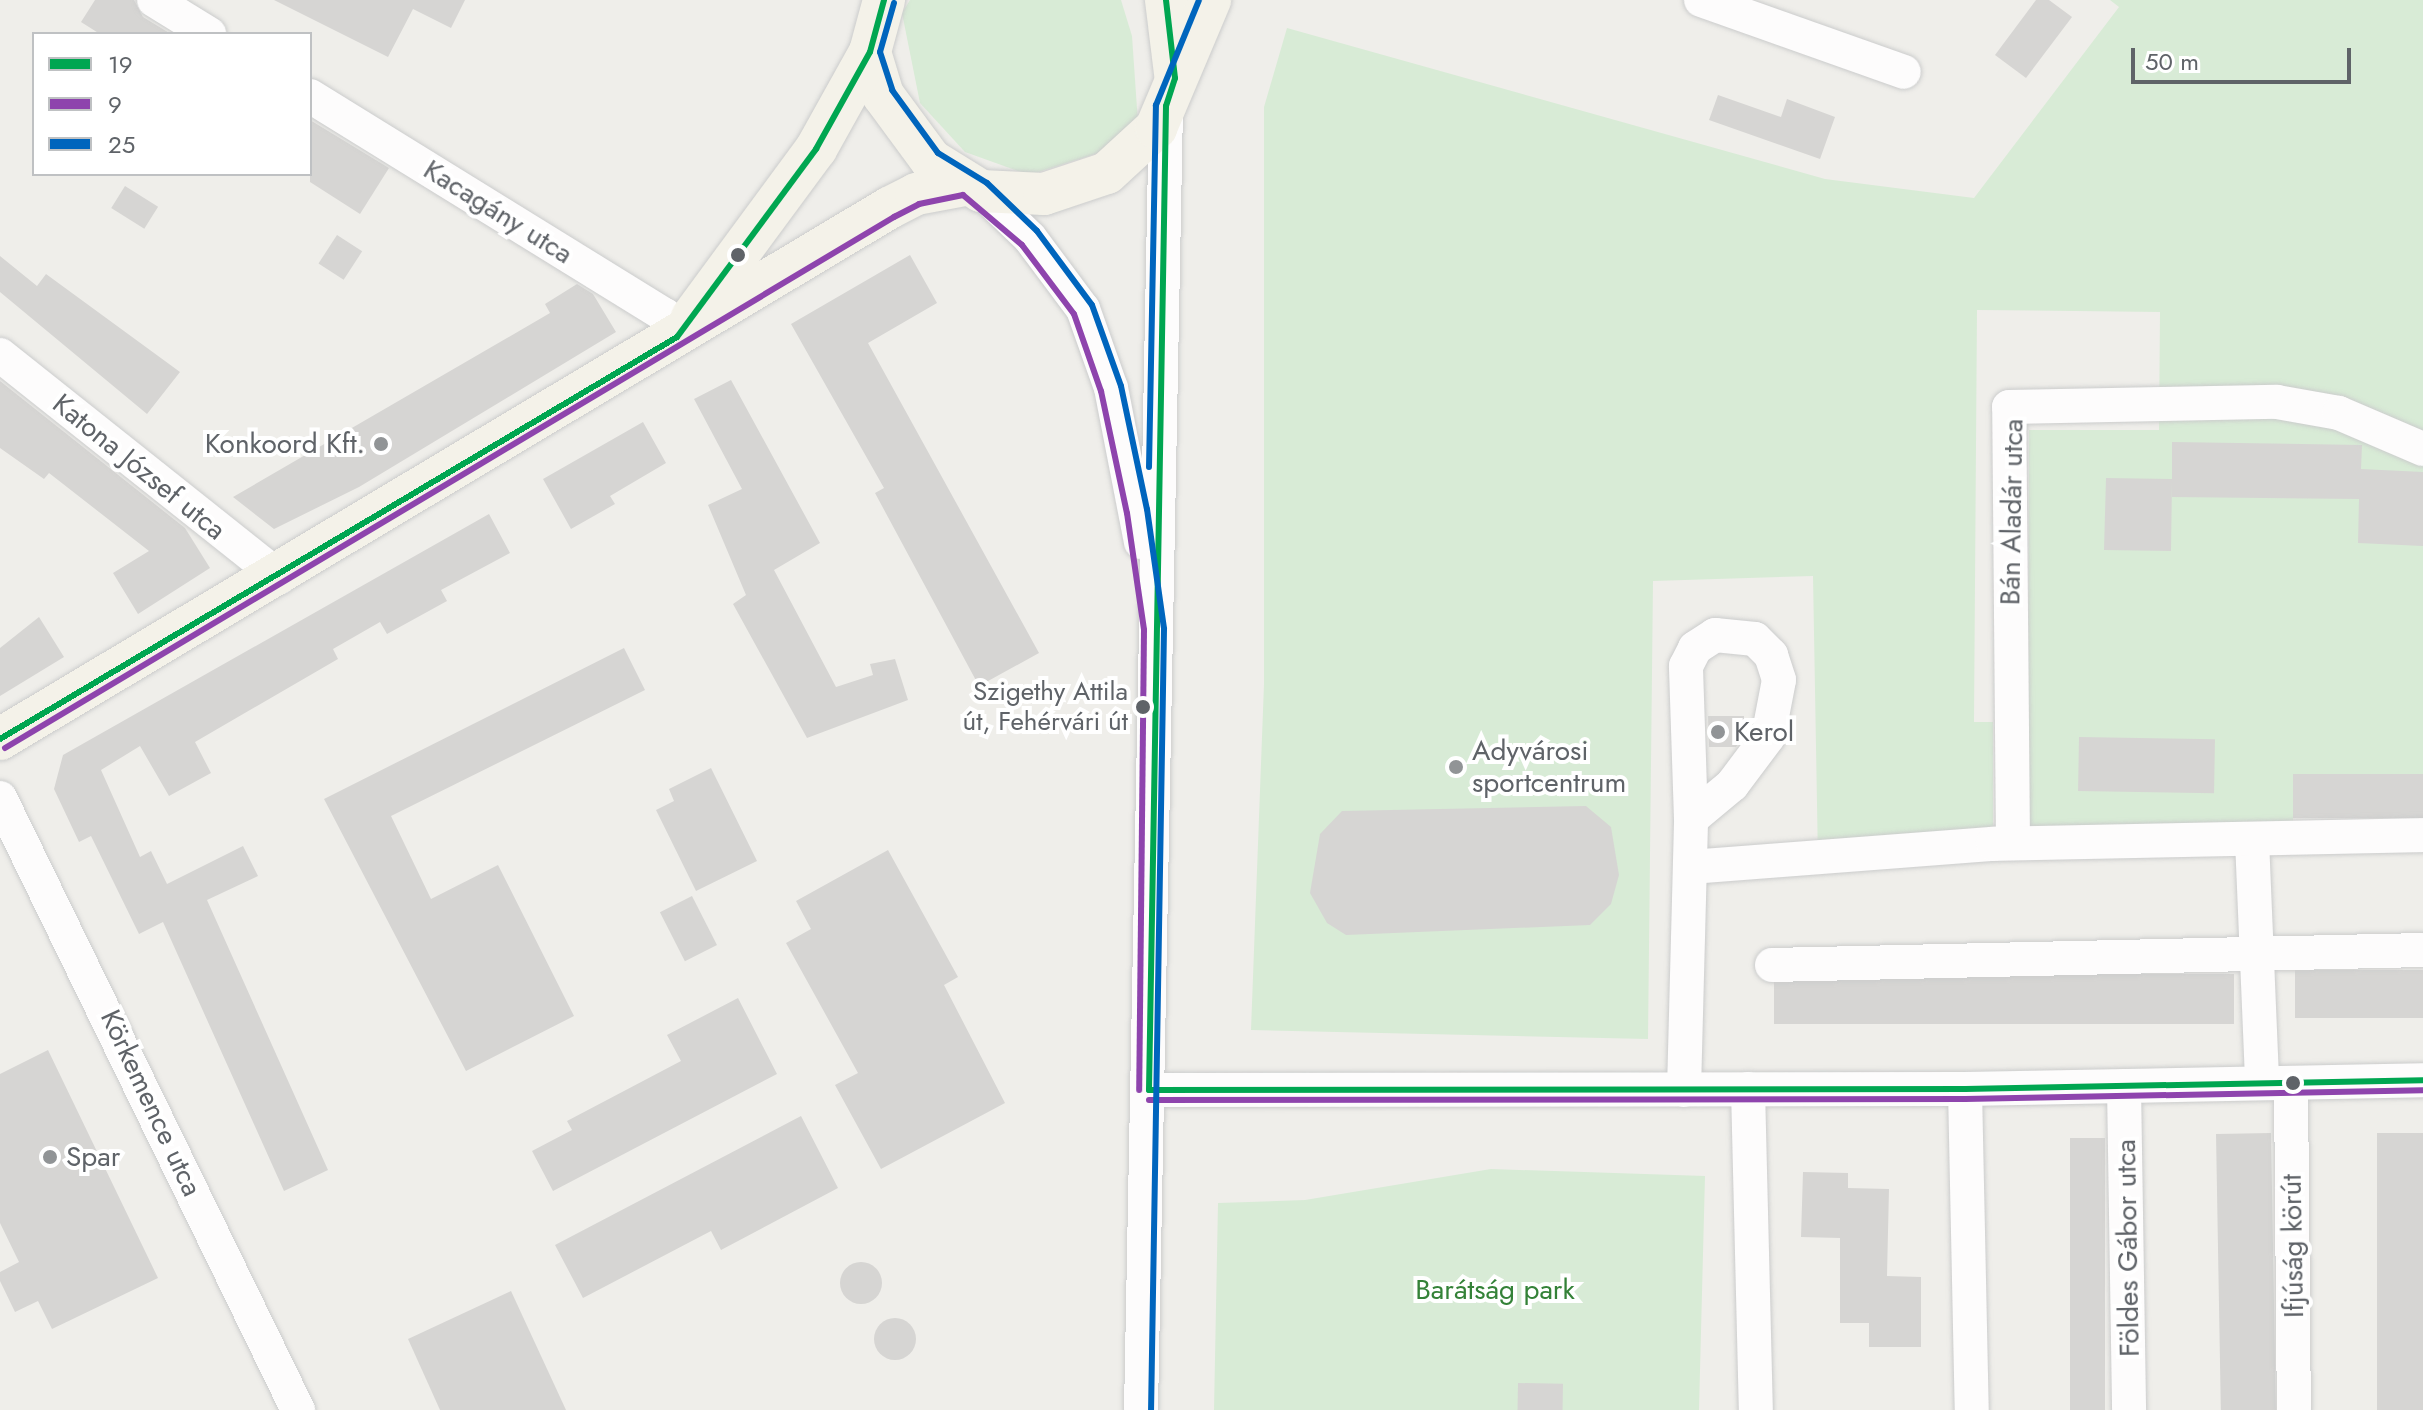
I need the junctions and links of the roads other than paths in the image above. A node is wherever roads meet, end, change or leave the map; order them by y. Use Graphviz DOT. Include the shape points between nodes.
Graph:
graph roads {
  1 [pos="154,0"];
  2 [pos="1166,0"];
  3 [pos="1210,0"];
  4 [pos="1701,0"];
  5 [pos="872,21"];
  6 [pos="206,32"];
  7 [pos="1904,72"];
  8 [pos="1170,92"];
  9 [pos="312,97"];
  10 [pos="972,188"];
  11 [pos="677,337"];
  12 [pos="0,355"];
  13 [pos="2423,449"];
  14 [pos="279,577"];
  15 [pos="1154,629"];
  16 [pos="0,739"];
  17 [pos="0,798"];
  18 [pos="1691,819"];
  19 [pos="2423,835"];
  20 [pos="2252,840"];
  21 [pos="2013,843"];
  22 [pos="1691,867"];
  23 [pos="2423,950"];
  24 [pos="2256,954"];
  25 [pos="1772,965"];
  26 [pos="2423,1080"];
  27 [pos="2276,1083"];
  28 [pos="2124,1086"];
  29 [pos="1748,1089"];
  30 [pos="1965,1089"];
  31 [pos="1149,1090"];
  32 [pos="1684,1090"];
  33 [pos="298,1410"];
  34 [pos="1141,1410"];
  35 [pos="1756,1410"];
  36 [pos="1972,1410"];
  37 [pos="2129,1410"];
  38 [pos="2294,1410"];
  1 -- 6 [label="street"];
  2 -- 8 [label="main road"];
  3 -- 8 [label="main road"];
  4 -- 7 [label="street"];
  5 -- 10 [label="main road" via="896,116 931,160"];
  5 -- 11 [label="main road" via="791,190"];
  8 -- 10 [label="main road" via="1141,145 1107,173 1044,194"];
  8 -- 15 [label="street"];
  9 -- 11 [label="street, Kacagány utca" via="665,315"];
  10 -- 11 [label="main road" via="916,194"];
  10 -- 15 [label="street" via="1030,238 1083,309 1111,388"];
  11 -- 14 [label="main road"];
  12 -- 14 [label="street, Katona József utca"];
  13 -- 21 [label="street, Bán Aladár utca" via="2339,413 2277,402 2009,407"];
  14 -- 16 [label="main road"];
  15 -- 31 [label="street"];
  17 -- 33 [label="street, Körkemence utca"];
  18 -- 18 [label="street" via="1732,785 1768,737 1779,680 1771,655 1755,639 1715,635 1695,648 1686,666"];
  18 -- 22 [label="street"];
  19 -- 20 [label="street"];
  20 -- 21 [label="street"];
  20 -- 24 [label="street, Ifjúság körút"];
  21 -- 22 [label="street"];
  22 -- 32 [label="street"];
  23 -- 24 [label="street"];
  24 -- 25 [label="street"];
  24 -- 27 [label="street, Ifjúság körút"];
  26 -- 27 [label="street"];
  27 -- 28 [label="street"];
  27 -- 38 [label="street, Ifjúság körút"];
  28 -- 30 [label="street"];
  28 -- 37 [label="street, Földes Gábor utca"];
  29 -- 30 [label="street"];
  29 -- 32 [label="street"];
  29 -- 35 [label="street"];
  30 -- 36 [label="street"];
  31 -- 32 [label="street"];
  31 -- 34 [label="street"];
}
